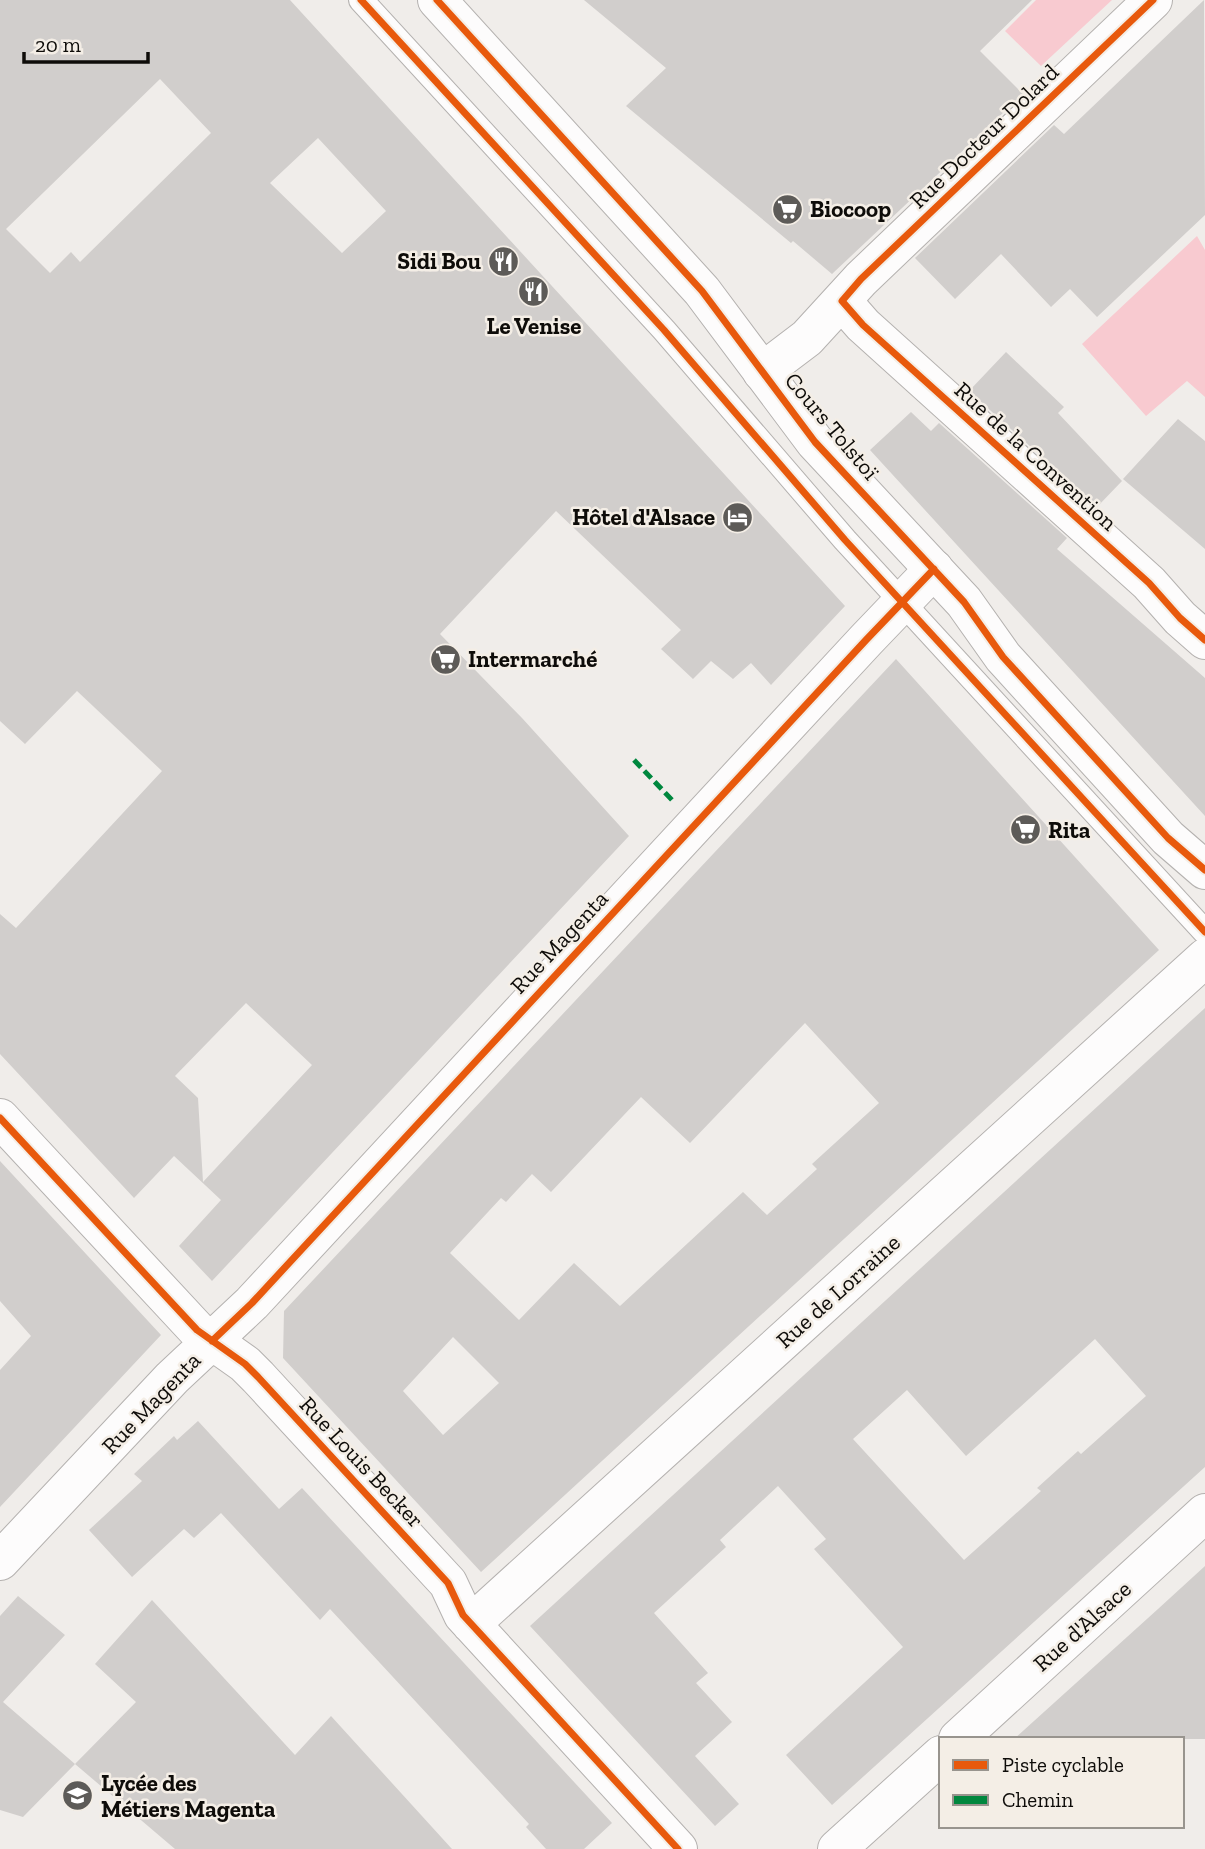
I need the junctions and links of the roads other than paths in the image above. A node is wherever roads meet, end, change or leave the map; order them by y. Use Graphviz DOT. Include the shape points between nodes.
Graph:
graph roads {
  1 [pos="361,0"];
  2 [pos="437,0"];
  3 [pos="1153,0"];
  4 [pos="842,301"];
  5 [pos="762,372"];
  6 [pos="934,569"];
  7 [pos="902,602"];
  8 [pos="1205,640"];
  9 [pos="1205,870"];
  10 [pos="1205,932"];
  11 [pos="1205,958"];
  12 [pos="0,1118"];
  13 [pos="212,1341"];
  14 [pos="1205,1513"];
  15 [pos="0,1562"];
  16 [pos="471,1624"];
  17 [pos="960,1737"];
  18 [pos="939,1757"];
  19 [pos="678,1849"];
  20 [pos="837,1849"];
  1 -- 7 [label="lane" via="664,330"];
  2 -- 5 [label="street, Cours Tolstoï" via="702,291"];
  3 -- 4 [label="street, Rue Docteur Dolard"];
  4 -- 5 [label="street, Rue Docteur Dolard" via="807,338"];
  4 -- 8 [label="street, Rue de la Convention"];
  5 -- 6 [label="street, Cours Tolstoï" via="815,442"];
  6 -- 7 [label="street, Rue Magenta"];
  6 -- 9 [label="street, Cours Tolstoï" via="1021,677 1168,838"];
  7 -- 10 [label="lane"];
  7 -- 13 [label="street, Rue Magenta" via="262,1293"];
  11 -- 16 [label="street, Rue de Lorraine"];
  12 -- 13 [label="street, Rue Louis Becker"];
  13 -- 15 [label="street, Rue Magenta" via="172,1377"];
  13 -- 16 [label="street, Rue Louis Becker" via="245,1364 439,1573"];
  14 -- 17 [label="street, Rue d'Alsace"];
  16 -- 19 [label="street, Rue Louis Becker"];
  18 -- 20 [label="street"];
}
